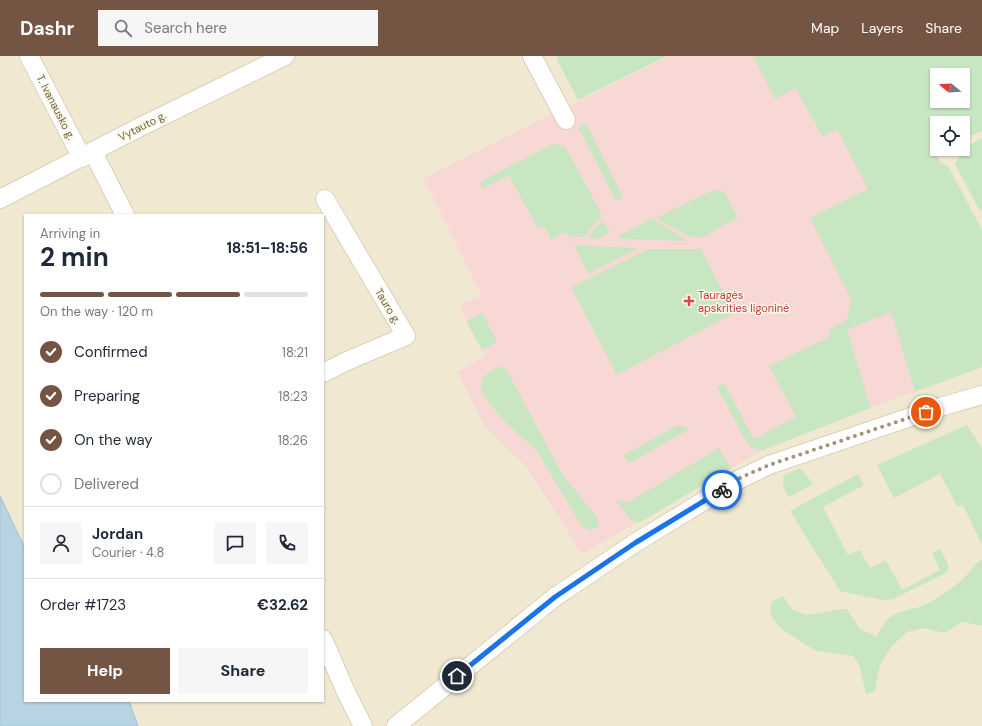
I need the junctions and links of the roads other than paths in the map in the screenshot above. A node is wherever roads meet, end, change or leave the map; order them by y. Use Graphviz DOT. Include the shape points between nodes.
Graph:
graph roads {
  1 [pos="29,56"];
  2 [pos="285,56"];
  3 [pos="532,56"];
  4 [pos="566,120"];
  5 [pos="87,155"];
  6 [pos="0,199"];
  7 [pos="325,199"];
  8 [pos="123,214"];
  9 [pos="324,372"];
  10 [pos="982,395"];
  11 [pos="324,641"];
  12 [pos="363,726"];
  13 [pos="396,726"];
  1 -- 5 [label="street, T. Ivanausko g."];
  2 -- 5 [label="street, Vytauto g."];
  3 -- 4 [label="street"];
  5 -- 6 [label="street, Vytauto g."];
  5 -- 8 [label="street, T. Ivanausko g."];
  7 -- 9 [label="street, Tauro g." via="406,336"];
  10 -- 13 [label="street" via="769,465 740,478 635,543 555,597"];
  11 -- 12 [label="street"];
}
